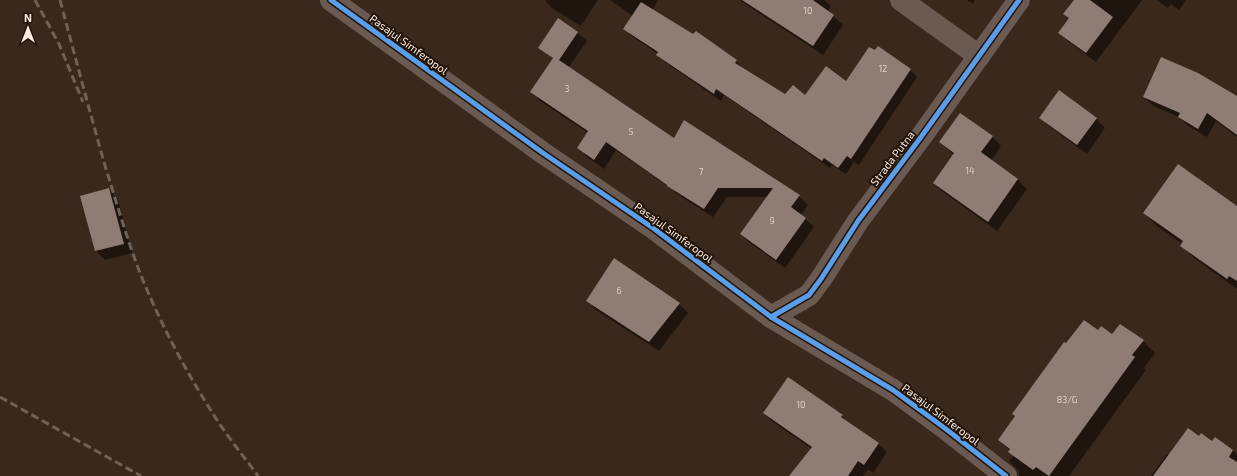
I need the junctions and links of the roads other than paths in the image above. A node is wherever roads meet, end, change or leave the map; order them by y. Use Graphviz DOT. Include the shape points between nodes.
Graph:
graph roads {
  1 [pos="331,0"];
  2 [pos="901,0"];
  3 [pos="1019,0"];
  4 [pos="979,56"];
  5 [pos="771,317"];
  6 [pos="1006,476"];
  1 -- 5 [label="street, Pasajul Simferopol" via="543,153 653,228"];
  2 -- 4 [label="street"];
  3 -- 4 [label="street, Strada Putna"];
  4 -- 5 [label="street, Strada Putna" via="858,220 821,279 809,294"];
  5 -- 6 [label="street, Pasajul Simferopol" via="893,390"];
}
